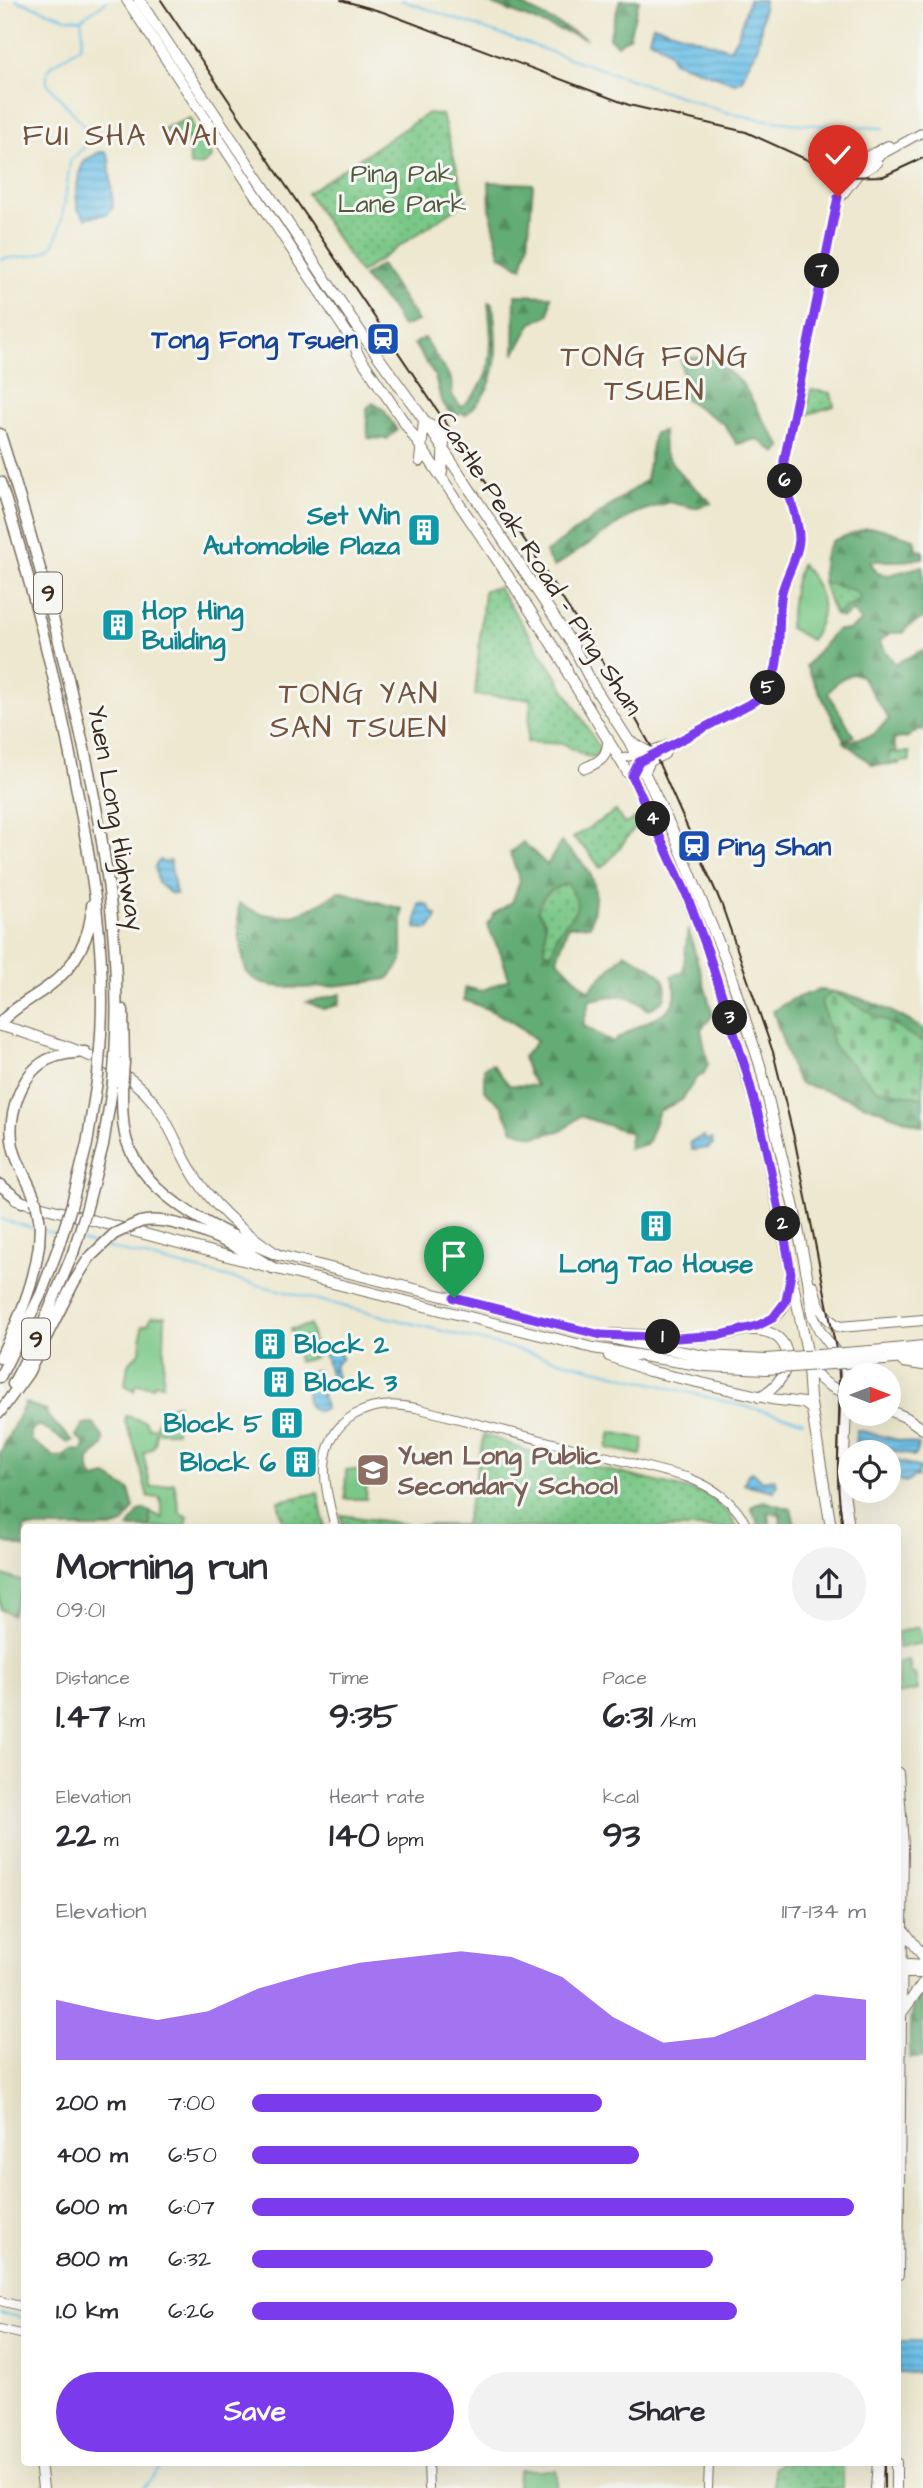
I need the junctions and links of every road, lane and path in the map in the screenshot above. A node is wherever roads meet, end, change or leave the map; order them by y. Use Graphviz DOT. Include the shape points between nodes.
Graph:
graph roads {
  1 [pos="127,0"];
  2 [pos="139,0"];
  3 [pos="923,132"];
  4 [pos="894,148"];
  5 [pos="838,201"];
  6 [pos="424,421"];
  7 [pos="0,435"];
  8 [pos="442,447"];
  9 [pos="422,450"];
  10 [pos="420,461"];
  11 [pos="441,476"];
  12 [pos="0,482"];
  13 [pos="608,739"];
  14 [pos="629,741"];
  15 [pos="668,745"];
  16 [pos="647,751"];
  17 [pos="637,758"];
  18 [pos="626,767"];
  19 [pos="585,768"];
  20 [pos="644,773"];
  21 [pos="87,843"];
  22 [pos="3,1021"];
  23 [pos="85,1052"];
  24 [pos="118,1085"];
  25 [pos="0,1185"];
  26 [pos="0,1191"];
  27 [pos="22,1202"];
  28 [pos="278,1255"];
  29 [pos="273,1268"];
  30 [pos="791,1273"];
  31 [pos="808,1280"];
  32 [pos="923,1320"];
  33 [pos="741,1331"];
  34 [pos="601,1335"];
  35 [pos="923,1345"];
  36 [pos="593,1348"];
  37 [pos="807,1352"];
  38 [pos="923,1356"];
  39 [pos="886,1357"];
  40 [pos="0,1358"];
  41 [pos="844,1363"];
  42 [pos="766,1364"];
  43 [pos="923,1365"];
  44 [pos="0,1377"];
  45 [pos="838,1389"];
  46 [pos="759,1397"];
  47 [pos="0,1410"];
  48 [pos="812,1410"];
  49 [pos="901,1415"];
  50 [pos="845,1426"];
  51 [pos="923,1429"];
  52 [pos="334,1524"];
  53 [pos="746,1524"];
  54 [pos="830,1524"];
  55 [pos="848,1524"];
  56 [pos="901,1808"];
  57 [pos="902,1927"];
  58 [pos="901,1948"];
  59 [pos="923,1956"];
  60 [pos="923,1965"];
  61 [pos="901,1968"];
  62 [pos="901,1968"];
  63 [pos="923,1973"];
  64 [pos="923,1983"];
  65 [pos="901,1990"];
  66 [pos="902,2011"];
  67 [pos="901,2077"];
  68 [pos="0,2301"];
  69 [pos="21,2306"];
  70 [pos="0,2329"];
  71 [pos="21,2334"];
  72 [pos="40,2466"];
  73 [pos="428,2466"];
  74 [pos="709,2466"];
  75 [pos="878,2466"];
  76 [pos="897,2466"];
  77 [pos="43,2488"];
  78 [pos="429,2488"];
  79 [pos="708,2488"];
  80 [pos="876,2488"];
  81 [pos="896,2488"];
  1 -- 9 [label="main road, Castle Peak Road – Ping Shan"];
  2 -- 6 [label="main road, Castle Peak Road – Ping Shan"];
  3 -- 4 [label="street"];
  4 -- 5 [label="street" via="893,154 858,175"];
  4 -- 5 [label="street" via="888,145 850,167"];
  5 -- 15 [label="street" via="784,461 799,539 782,592 773,677 757,700"];
  6 -- 8 [label="main road, Castle Peak Road – Ping Shan"];
  6 -- 8 [label="main road" via="446,435"];
  6 -- 9 [label="main road"];
  7 -- 24 [label="highway, Yuen Long Highway / 9, bridge" via="57,628 111,893 118,980"];
  8 -- 11 [label="main road"];
  8 -- 14 [label="main road, Castle Peak Road – Ping Shan" via="572,644"];
  9 -- 10 [label="main road"];
  9 -- 11 [label="main road, Castle Peak Road – Ping Shan"];
  11 -- 13 [label="main road, Castle Peak Road – Ping Shan"];
  12 -- 21 [label="highway, Yuen Long Highway / 9" via="36,608"];
  13 -- 18 [label="main road, Castle Peak Road – Ping Shan"];
  13 -- 19 [label="main road" via="605,756"];
  14 -- 16 [label="main road"];
  14 -- 17 [label="main road, Castle Peak Road – Ping Shan"];
  15 -- 16 [label="street"];
  15 -- 17 [label="street"];
  15 -- 20 [label="main road"];
  16 -- 17 [label="main road"];
  17 -- 18 [label="main road"];
  17 -- 18 [label="street"];
  17 -- 20 [label="main road, Castle Peak Road – Ping Shan"];
  18 -- 30 [label="main road, Castle Peak Road – Ping Shan" via="686,893 730,1018 761,1126"];
  20 -- 31 [label="main road, Castle Peak Road – Ping Shan" via="702,899 738,994 777,1130"];
  21 -- 22 [label="highway" via="92,910 83,945 57,980"];
  21 -- 44 [label="highway, Yuen Long Highway / 9, bridge" via="101,958 100,1049 87,1144 41,1294"];
  22 -- 23 [label="main road"];
  23 -- 28 [label="main road" via="141,1088 213,1202"];
  23 -- 40 [label="highway, bridge" via="57,1055 43,1062 17,1101 13,1146 36,1202 39,1245 34,1278"];
  24 -- 28 [label="highway" via="126,1139 151,1180 209,1223"];
  24 -- 47 [label="highway, Yuen Long Highway / 9, bridge" via="73,1252"];
  25 -- 27 [label="highway"];
  26 -- 27 [label="main road"];
  27 -- 29 [label="main road"];
  28 -- 34 [label="main road"];
  29 -- 36 [label="main road"];
  29 -- 47 [label="highway, bridge" via="183,1225 140,1222 114,1234 89,1258 28,1373"];
  30 -- 33 [label="main road" via="781,1311 769,1321"];
  30 -- 37 [label="main road, Castle Peak Road – Ping Shan"];
  31 -- 32 [label="main road" via="825,1316 840,1327"];
  31 -- 41 [label="main road, Castle Peak Road – Ping Shan" via="816,1324"];
  33 -- 34 [label="main road" via="693,1338"];
  33 -- 46 [label="main road" via="771,1334 787,1356 784,1376"];
  34 -- 42 [label="main road" via="676,1352"];
  35 -- 39 [label="main road" via="902,1348"];
  36 -- 42 [label="main road" via="705,1366"];
  36 -- 46 [label="main road" via="649,1371"];
  37 -- 45 [label="main road" via="818,1377"];
  37 -- 48 [label="main road, Castle Peak Road – Ping Shan"];
  38 -- 39 [label="main road"];
  39 -- 42 [label="main road, bridge"];
  39 -- 43 [label="main road"];
  46 -- 48 [label="main road" via="804,1403"];
  48 -- 54 [label="main road, Castle Peak Road – Ping Shan"];
  49 -- 51 [label="main road"];
  50 -- 55 [label="main road, Castle Peak Road – Ping Shan" via="843,1484"];
  52 -- 53 [label="street" via="325,1477 334,1435 357,1413 378,1405 398,1405 502,1429 696,1481 721,1494"];
  56 -- 57 [label="main road"];
  57 -- 58 [label="main road"];
  57 -- 59 [label="main road"];
  60 -- 61 [label="main road"];
  62 -- 63 [label="main road"];
  64 -- 66 [label="main road"];
  65 -- 66 [label="main road"];
  66 -- 67 [label="main road"];
  68 -- 69 [label="street"];
  70 -- 71 [label="street"];
  72 -- 77 [label="main road"];
  73 -- 78 [label="street"];
  74 -- 79 [label="street"];
  75 -- 80 [label="main road"];
  76 -- 81 [label="main road"];
}
